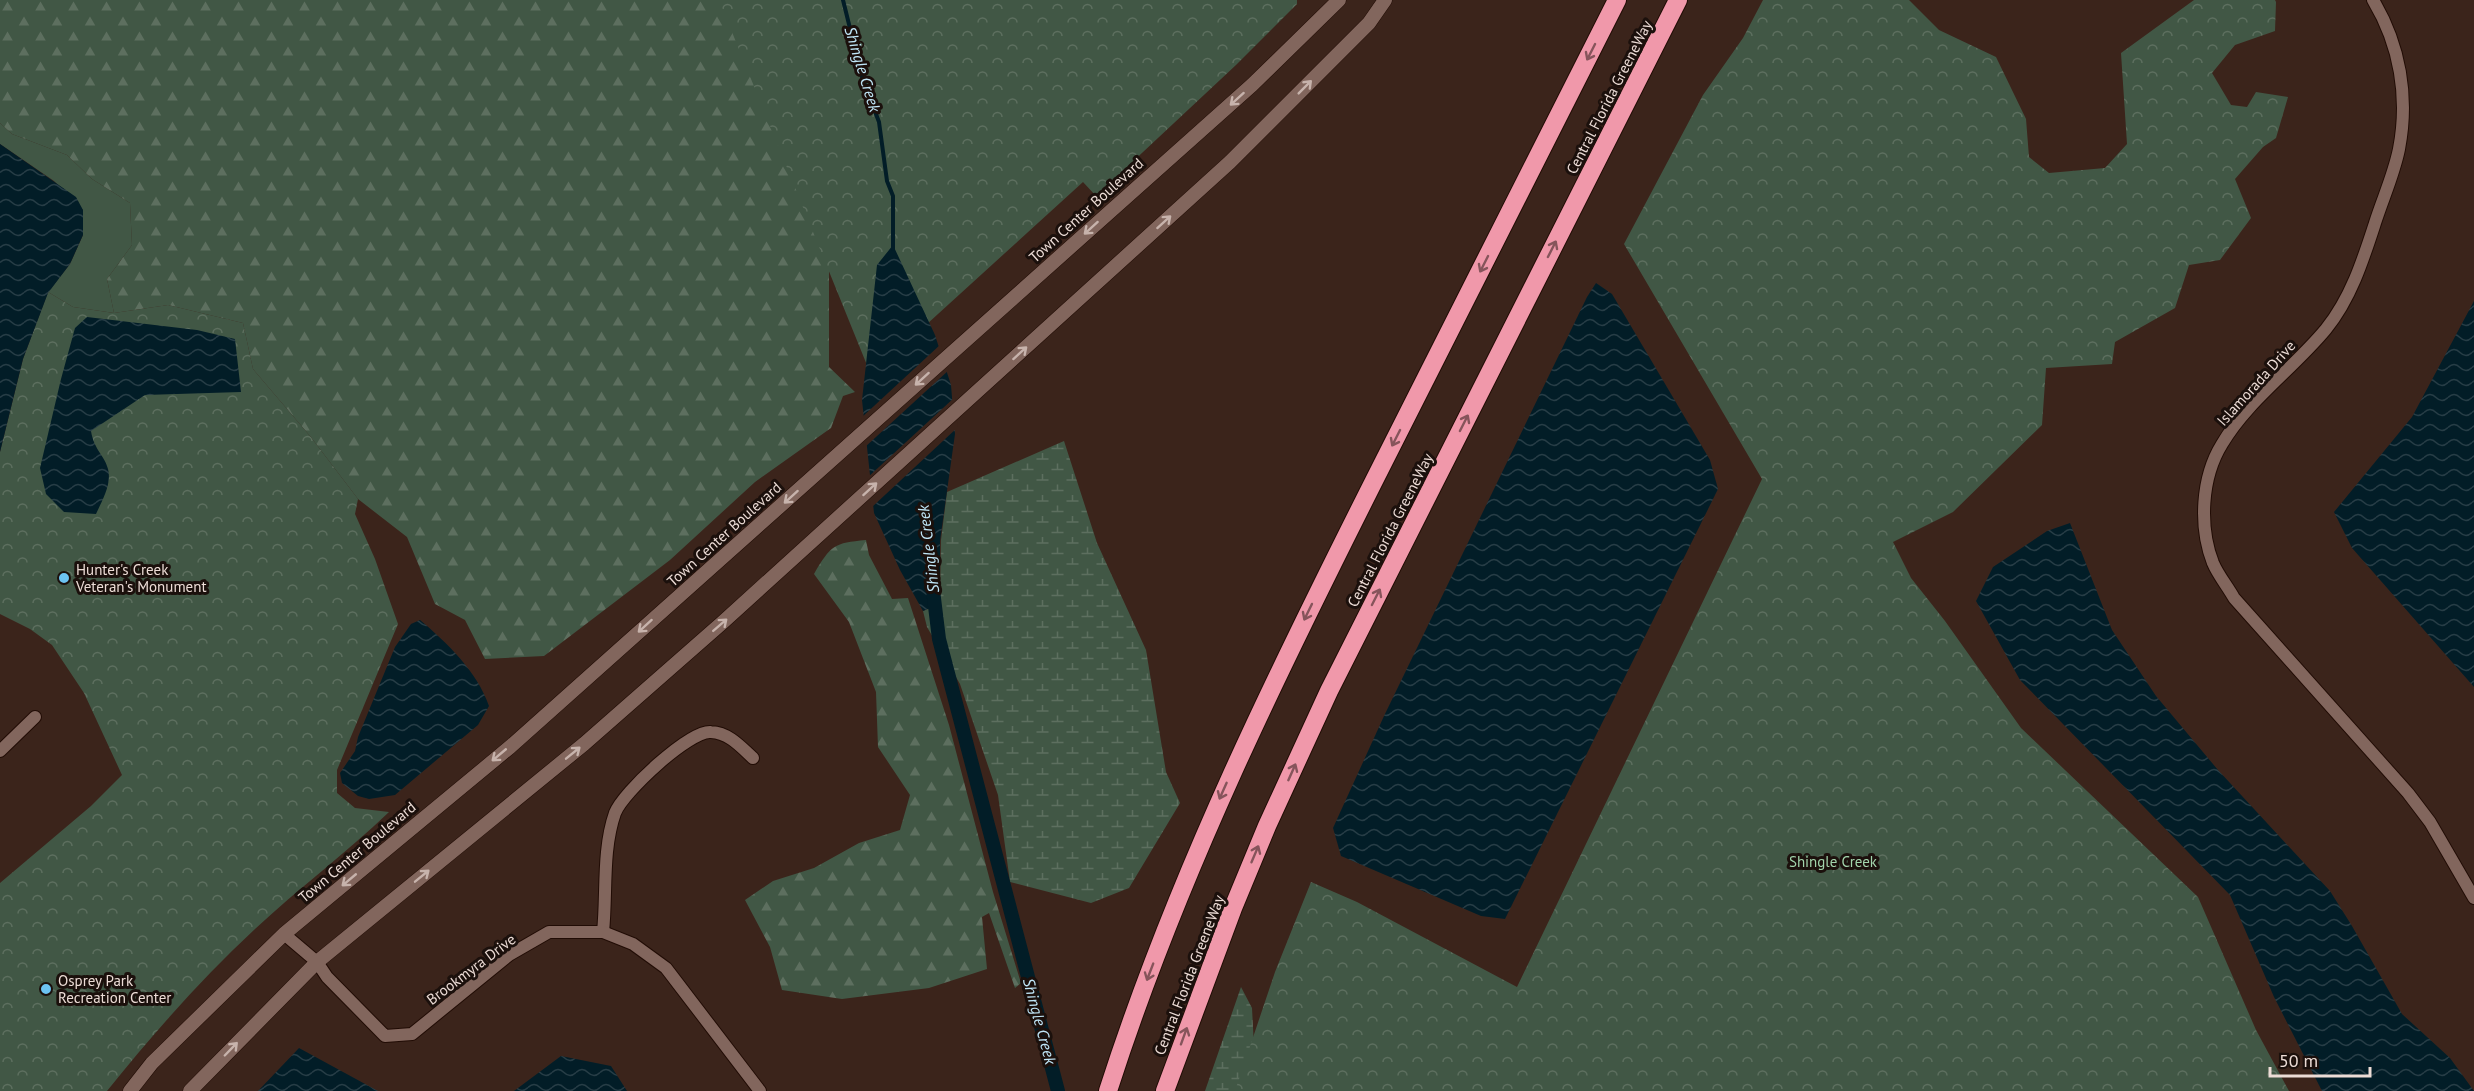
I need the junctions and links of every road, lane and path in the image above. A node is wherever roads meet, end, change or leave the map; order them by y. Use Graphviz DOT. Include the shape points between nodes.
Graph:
graph roads {
  1 [pos="1339,0"];
  2 [pos="1385,0"];
  3 [pos="1617,0"];
  4 [pos="1678,0"];
  5 [pos="2373,0"];
  6 [pos="34,717"];
  7 [pos="0,751"];
  8 [pos="753,758"];
  9 [pos="2474,898"];
  10 [pos="603,932"];
  11 [pos="284,934"];
  12 [pos="316,962"];
  13 [pos="130,1091"];
  14 [pos="190,1091"];
  15 [pos="760,1091"];
  16 [pos="1108,1091"];
  17 [pos="1165,1091"];
  1 -- 11 [label="street, Town Center Boulevard, one-way" via="1252,85 510,747"];
  12 -- 2 [label="street, one-way" via="584,744 827,528 1230,162 1369,23"];
  3 -- 16 [label="highway, one-way" via="1248,738 1181,891"];
  17 -- 4 [label="highway, Central Florida GreeneWay, one-way" via="1205,978 1267,826 1361,626"];
  5 -- 9 [label="street, Islamorada Drive" via="2394,42 2402,78 2403,115 2398,150 2359,273 2343,305 2221,445 2209,476 2203,511 2205,536 2214,564 2234,598 2408,794 2430,822"];
  6 -- 7 [label="street"];
  8 -- 10 [label="street" via="728,735 709,731 691,738 636,784 615,812 608,850"];
  10 -- 12 [label="street, Brookmyra Drive" via="549,932 509,956 412,1034 385,1036"];
  10 -- 15 [label="street, Brookmyra Drive" via="633,944 666,968"];
  11 -- 12 [label="street, Brookmyra Drive"];
  11 -- 13 [label="street, Town Center Boulevard" via="152,1063"];
  14 -- 12 [label="street, one-way"];
}
